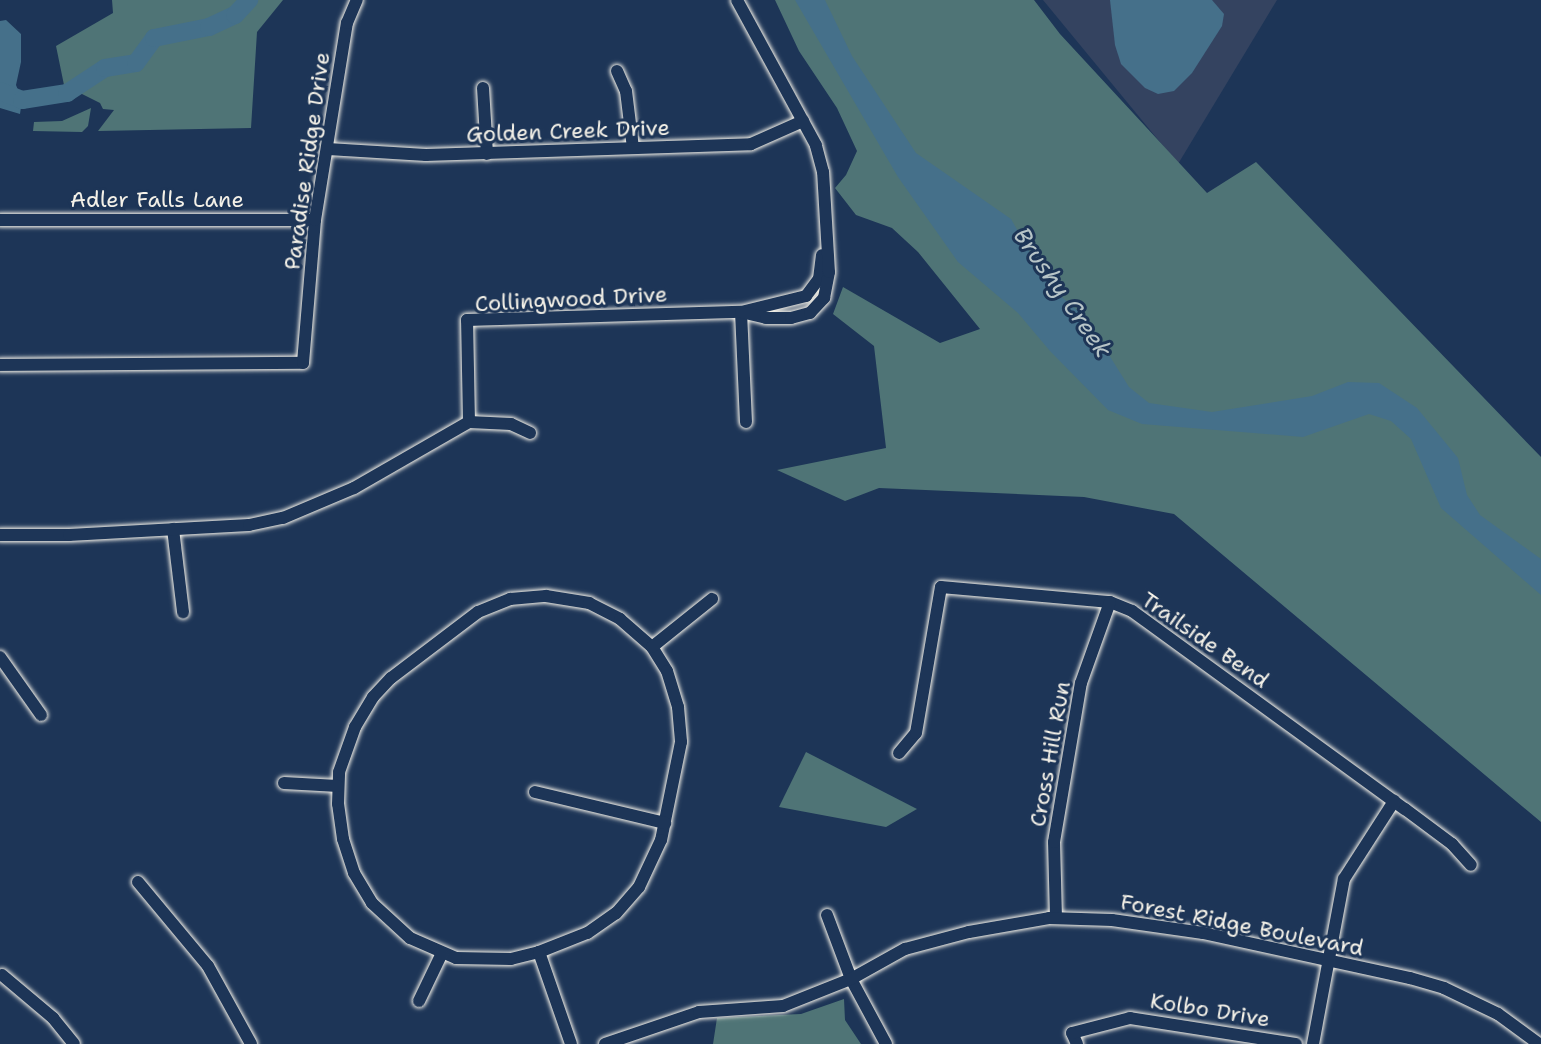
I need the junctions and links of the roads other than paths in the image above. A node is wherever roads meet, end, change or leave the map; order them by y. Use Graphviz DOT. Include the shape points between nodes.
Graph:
graph roads {
  1 [pos="357,0"];
  2 [pos="737,0"];
  3 [pos="617,71"];
  4 [pos="483,88"];
  5 [pos="803,121"];
  6 [pos="633,148"];
  7 [pos="328,149"];
  8 [pos="487,154"];
  9 [pos="0,220"];
  10 [pos="315,220"];
  11 [pos="741,312"];
  12 [pos="0,365"];
  13 [pos="469,422"];
  14 [pos="746,422"];
  15 [pos="530,433"];
  16 [pos="173,529"];
  17 [pos="0,535"];
  18 [pos="712,599"];
  19 [pos="1110,602"];
  20 [pos="183,612"];
  21 [pos="652,647"];
  22 [pos="0,657"];
  23 [pos="41,715"];
  24 [pos="899,753"];
  25 [pos="284,783"];
  26 [pos="338,786"];
  27 [pos="535,792"];
  28 [pos="1394,801"];
  29 [pos="665,823"];
  30 [pos="1471,865"];
  31 [pos="138,882"];
  32 [pos="827,915"];
  33 [pos="1056,918"];
  34 [pos="539,952"];
  35 [pos="442,953"];
  36 [pos="1327,960"];
  37 [pos="2,975"];
  38 [pos="851,979"];
  39 [pos="419,1001"];
  40 [pos="1074,1039"];
  41 [pos="74,1044"];
  42 [pos="251,1044"];
  43 [pos="571,1044"];
  44 [pos="605,1044"];
  45 [pos="886,1044"];
  46 [pos="1296,1044"];
  47 [pos="1313,1044"];
  48 [pos="1539,1044"];
  1 -- 7 [label="street, Paradise Ridge Drive" via="347,23"];
  2 -- 5 [label="street, Collingwood Drive"];
  3 -- 6 [label="street"];
  4 -- 8 [label="street"];
  5 -- 6 [label="street, Golden Creek Drive" via="751,144"];
  5 -- 11 [label="street, Collingwood Drive" via="823,172 825,228 819,279 806,296"];
  6 -- 8 [label="street, Golden Creek Drive"];
  7 -- 8 [label="street, Golden Creek Drive"];
  7 -- 10 [label="street, Paradise Ridge Drive"];
  9 -- 10 [label="street, Adler Falls Lane"];
  10 -- 12 [label="street, Paradise Ridge Drive" via="303,363"];
  11 -- 13 [label="street, Collingwood Drive" via="467,320"];
  11 -- 14 [label="street"];
  13 -- 15 [label="street" via="511,424"];
  13 -- 16 [label="street" via="315,506 249,525"];
  16 -- 17 [label="street"];
  16 -- 20 [label="street"];
  18 -- 21 [label="street"];
  19 -- 24 [label="street, Trailside Bend" via="941,587 916,733"];
  19 -- 28 [label="street, Trailside Bend" via="1132,611"];
  19 -- 33 [label="street, Cross Hill Run" via="1081,683 1056,828"];
  21 -- 26 [label="street" via="620,619 572,599 528,596 494,605 462,621 373,697 348,742"];
  21 -- 29 [label="street" via="674,689 681,725"];
  22 -- 23 [label="street"];
  25 -- 26 [label="street"];
  26 -- 35 [label="street" via="343,839 363,888 396,928"];
  27 -- 29 [label="street"];
  28 -- 30 [label="street, Trailside Bend" via="1452,844"];
  28 -- 36 [label="street" via="1344,879"];
  29 -- 34 [label="street" via="649,872 628,901 587,933"];
  31 -- 42 [label="street" via="208,966"];
  32 -- 38 [label="street"];
  33 -- 36 [label="street, Forest Ridge Boulevard" via="1203,933"];
  33 -- 38 [label="street, Forest Ridge Boulevard" via="905,949"];
  34 -- 35 [label="street" via="492,961"];
  34 -- 43 [label="street"];
  35 -- 39 [label="street"];
  36 -- 47 [label="street"];
  36 -- 48 [label="street, Forest Ridge Boulevard" via="1444,988 1498,1014"];
  37 -- 41 [label="street"];
  38 -- 44 [label="street, Forest Ridge Boulevard" via="783,1006 699,1012"];
  38 -- 45 [label="street"];
  40 -- 46 [label="street, Kolbo Drive" via="1130,1018"];
}
